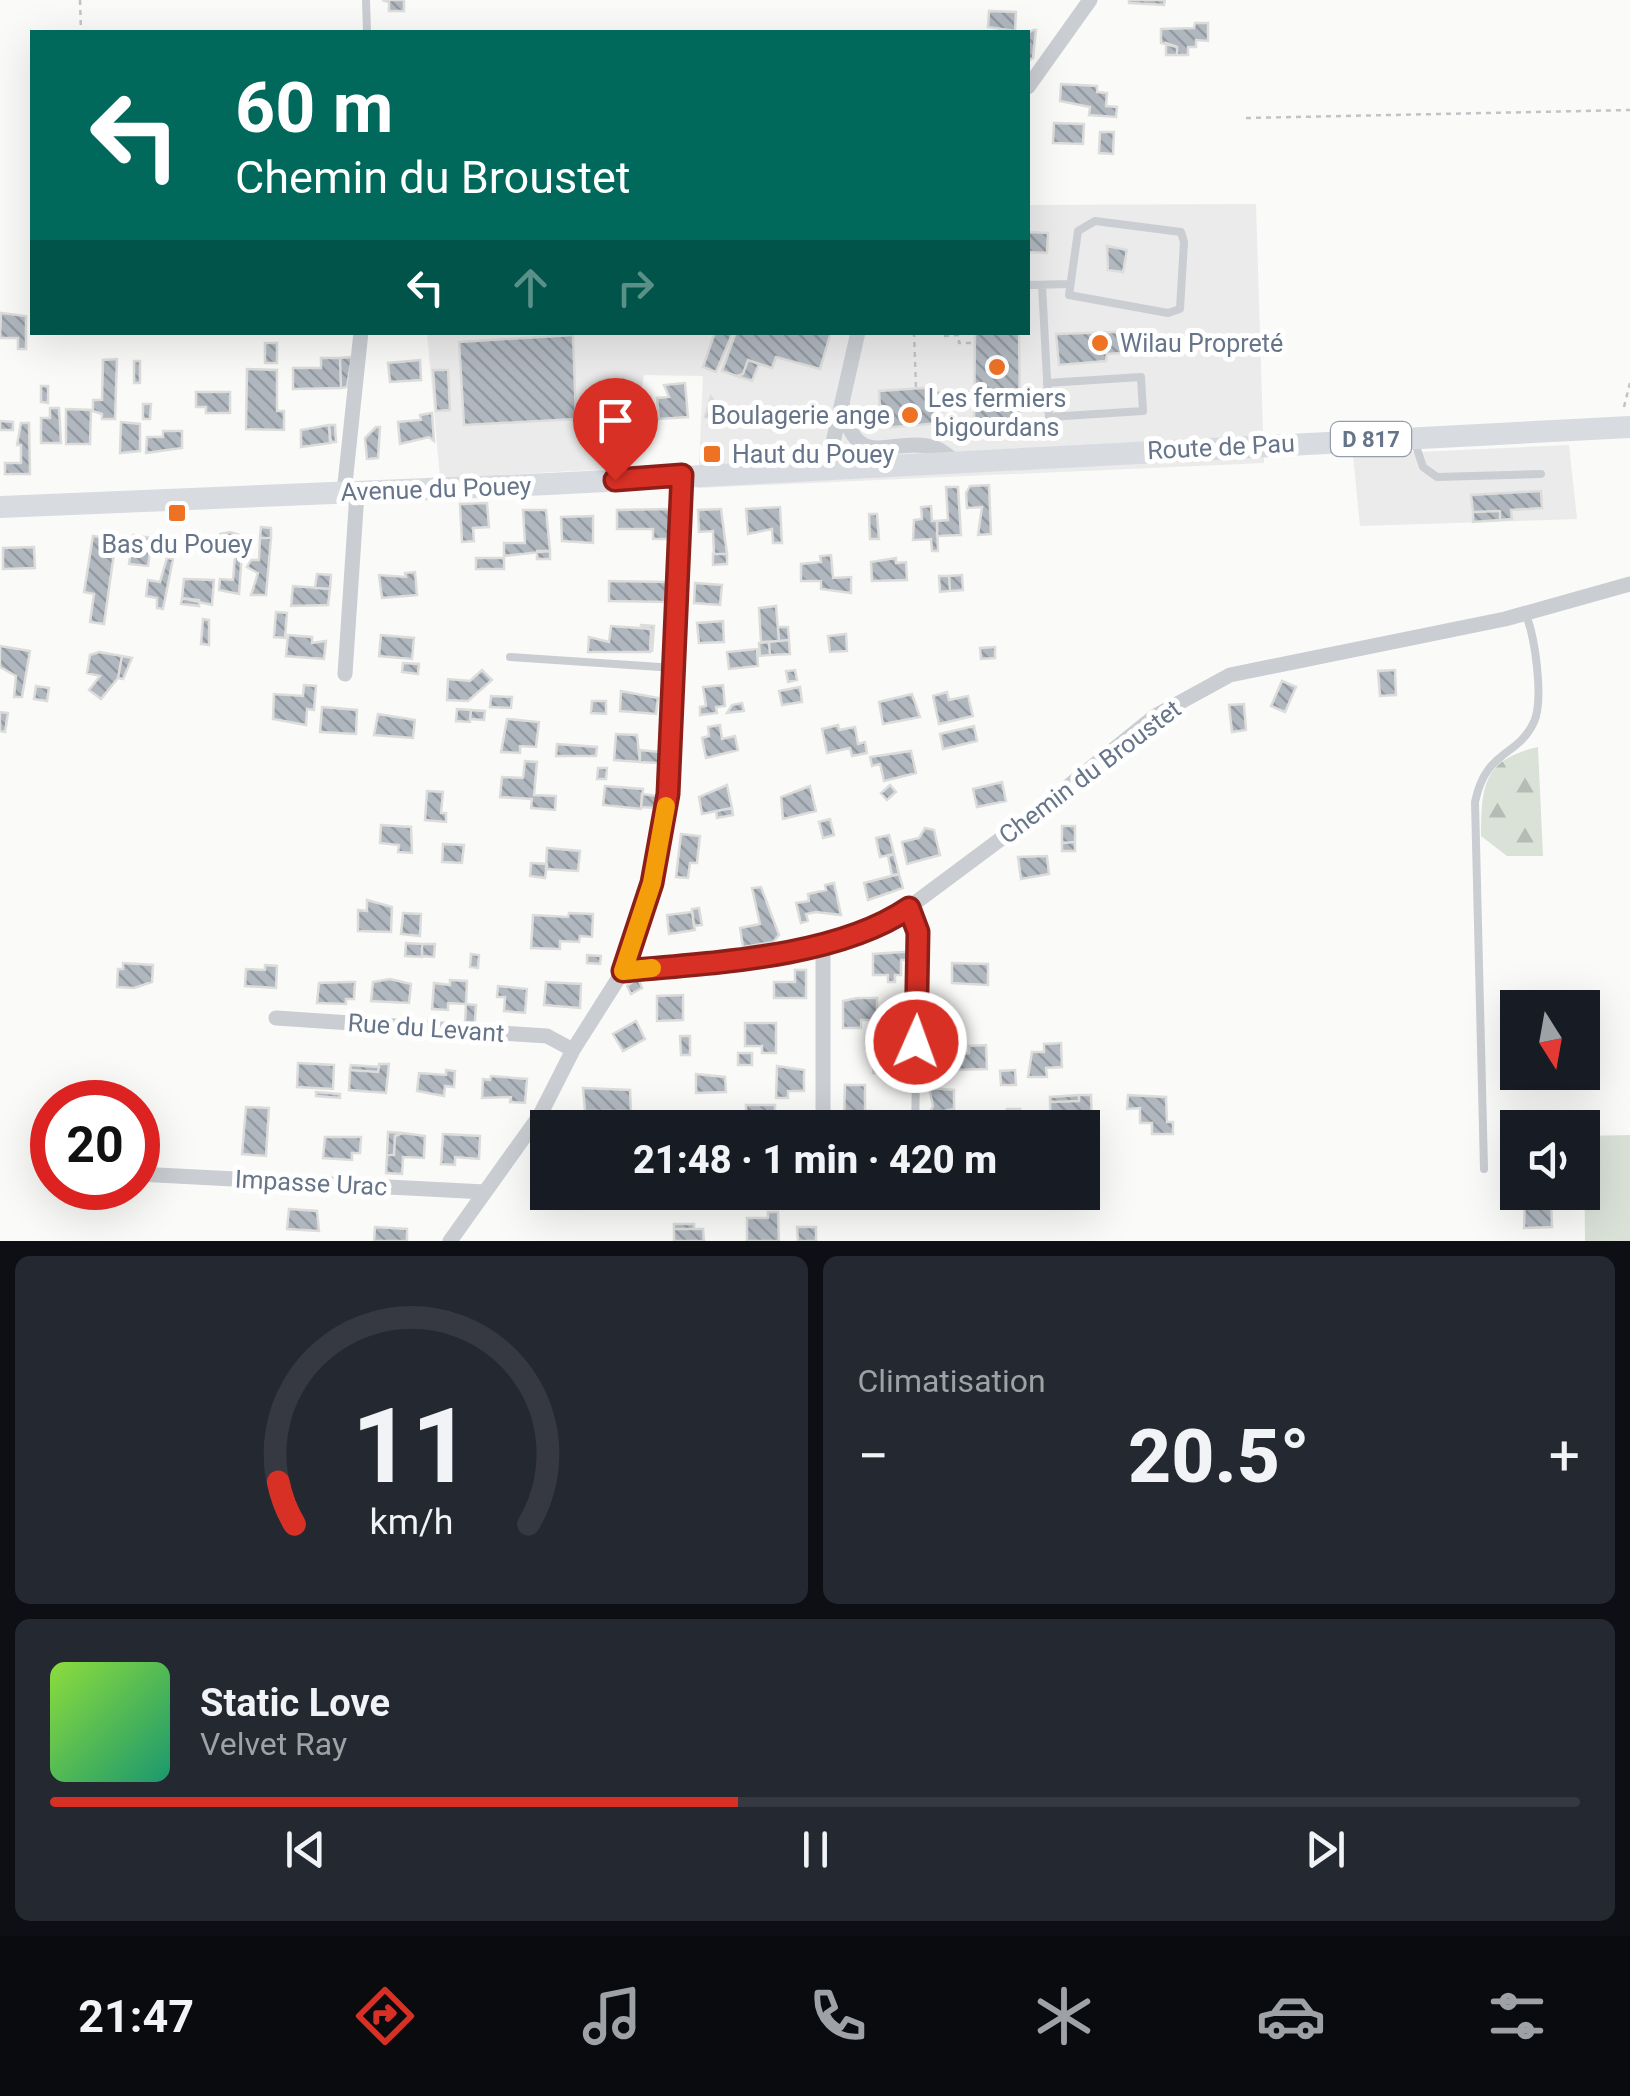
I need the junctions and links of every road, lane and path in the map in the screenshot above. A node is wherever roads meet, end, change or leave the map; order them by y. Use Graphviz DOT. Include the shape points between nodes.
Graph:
graph roads {
  1 [pos="80,0"];
  2 [pos="366,0"];
  3 [pos="1090,0"];
  4 [pos="81,30"];
  5 [pos="367,30"];
  6 [pos="1030,84"];
  7 [pos="1630,110"];
  8 [pos="1246,118"];
  9 [pos="1070,284"];
  10 [pos="1030,285"];
  11 [pos="1042,285"];
  12 [pos="361,335"];
  13 [pos="857,335"];
  14 [pos="914,335"];
  15 [pos="944,336"];
  16 [pos="975,343"];
  17 [pos="1048,382"];
  18 [pos="1630,383"];
  19 [pos="916,388"];
  20 [pos="936,392"];
  21 [pos="975,392"];
  22 [pos="842,402"];
  23 [pos="1624,427"];
  24 [pos="1414,437"];
  25 [pos="1111,452"];
  26 [pos="955,462"];
  27 [pos="827,469"];
  28 [pos="1540,474"];
  29 [pos="682,475"];
  30 [pos="350,493"];
  31 [pos="0,507"];
  32 [pos="1630,584"];
  33 [pos="1525,613"];
  34 [pos="510,657"];
  35 [pos="675,668"];
  36 [pos="345,674"];
  37 [pos="909,908"];
  38 [pos="824,941"];
  39 [pos="623,971"];
  40 [pos="276,1018"];
  41 [pos="573,1050"];
  42 [pos="823,1110"];
  43 [pos="915,1110"];
  44 [pos="1484,1170"];
  45 [pos="160,1175"];
  46 [pos="485,1192"];
  47 [pos="450,1241"];
  1 -- 4 [label="path"];
  2 -- 5 [label="lane"];
  3 -- 6 [label="street"];
  7 -- 8 [label="path"];
  9 -- 9 [label="lane" via="1078,231 1088,222 1184,237 1183,303 1176,312 1072,296"];
  9 -- 11 [label="lane"];
  10 -- 11 [label="lane"];
  11 -- 17 [label="lane"];
  12 -- 30 [label="street"];
  13 -- 22 [label="street"];
  14 -- 19 [label="path"];
  15 -- 16 [label="path"];
  17 -- 17 [label="lane" via="1049,417 1143,411 1141,377"];
  18 -- 23 [label="path"];
  20 -- 21 [label="path"];
  22 -- 26 [label="street" via="858,440 875,448 934,447"];
  22 -- 27 [label="street"];
  23 -- 24 [label="main road, Route de Pau / D 817"];
  24 -- 25 [label="main road, Route de Pau / D 817"];
  24 -- 28 [label="lane" via="1423,467 1437,477"];
  25 -- 26 [label="main road, Avenue du Pouey / D 817"];
  26 -- 27 [label="main road, Avenue du Pouey / D 817"];
  27 -- 29 [label="main road, Avenue du Pouey / D 817"];
  29 -- 30 [label="main road, Avenue du Pouey / D 817"];
  29 -- 35 [label="street"];
  30 -- 31 [label="main road, Avenue du Pouey / D 817"];
  30 -- 36 [label="street"];
  32 -- 33 [label="street, Chemin du Broustet"];
  33 -- 37 [label="street, Chemin du Broustet" via="1230,675 1155,716"];
  33 -- 44 [label="lane" via="1536,636 1535,720 1491,761 1475,802"];
  34 -- 35 [label="lane"];
  35 -- 39 [label="street" via="668,794 652,883"];
  37 -- 38 [label="street, Chemin du Broustet" via="892,920"];
  37 -- 43 [label="lane" via="918,932"];
  38 -- 39 [label="street, Chemin du Broustet" via="738,960"];
  38 -- 42 [label="street"];
  39 -- 41 [label="street"];
  40 -- 41 [label="street, Rue du Levant" via="547,1036"];
  41 -- 46 [label="street" via="540,1115"];
  45 -- 46 [label="street, Impasse Urac"];
  46 -- 47 [label="street"];
}
